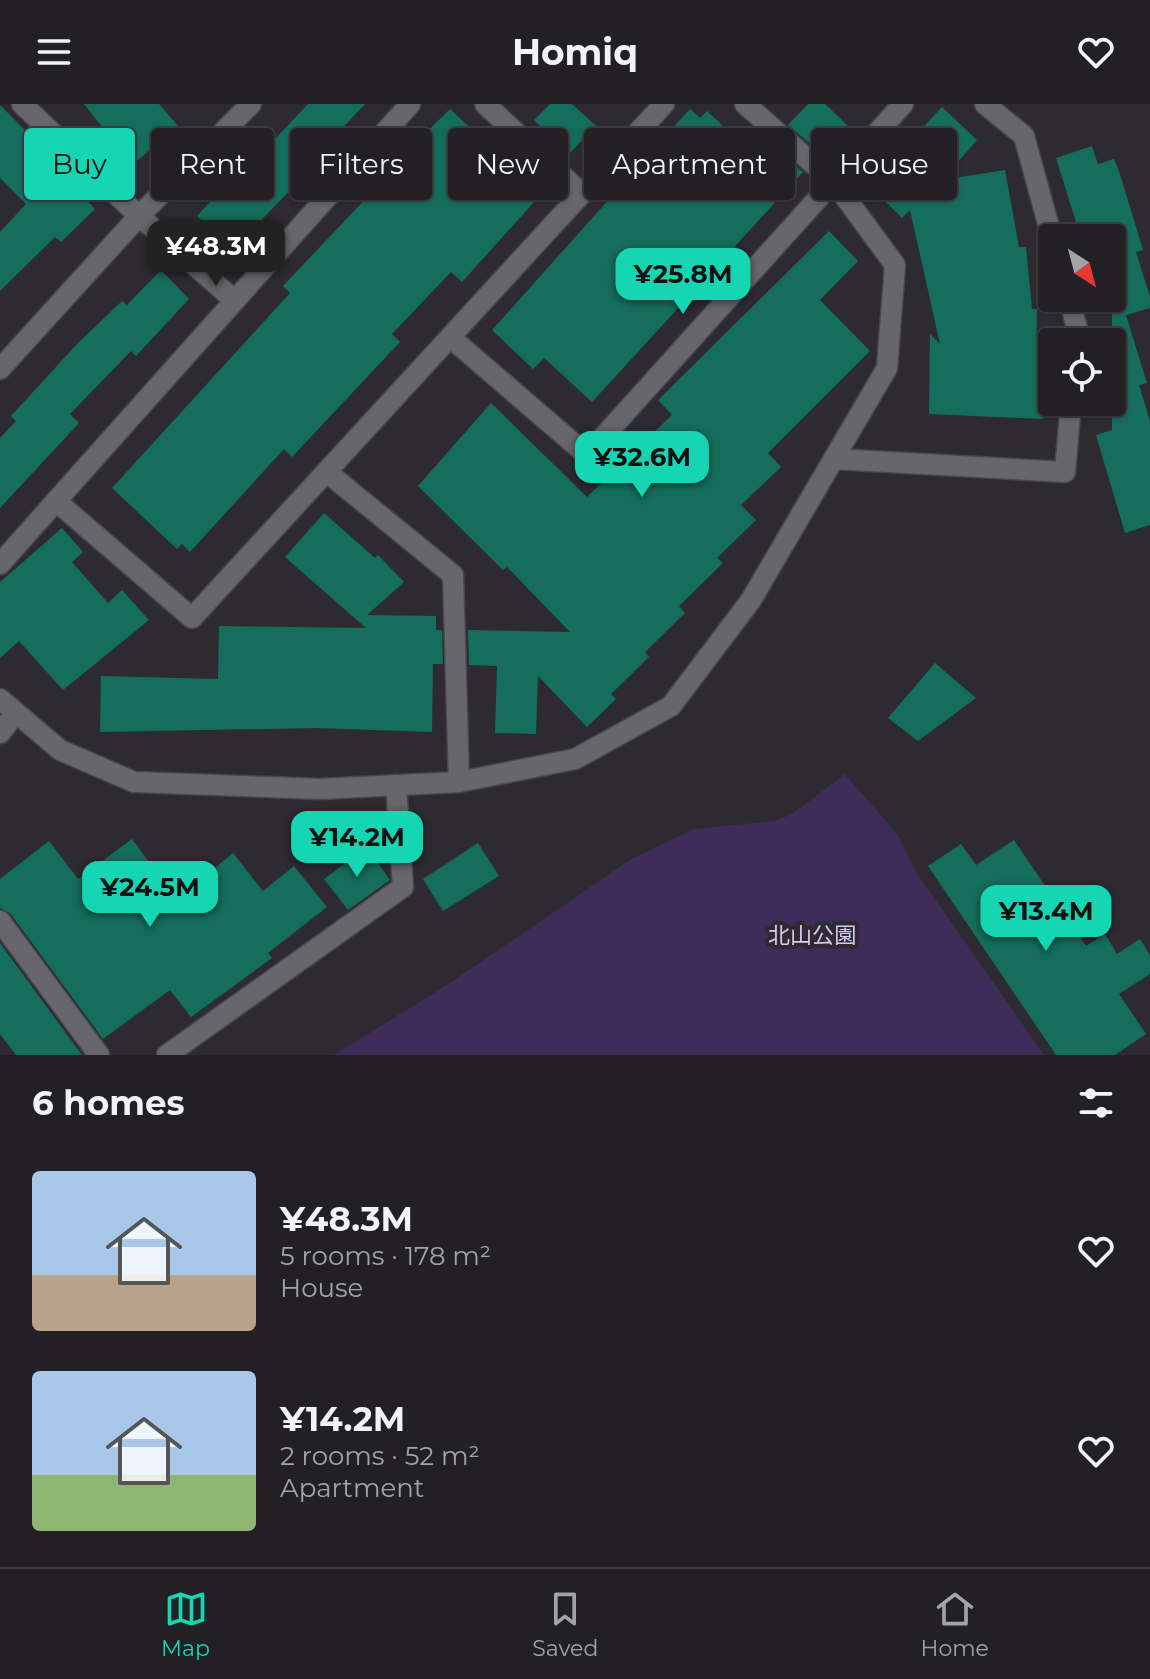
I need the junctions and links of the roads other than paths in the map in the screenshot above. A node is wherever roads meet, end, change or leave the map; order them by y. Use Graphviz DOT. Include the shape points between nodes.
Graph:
graph roads {
  1 [pos="22,104"];
  2 [pos="251,104"];
  3 [pos="410,104"];
  4 [pos="485,104"];
  5 [pos="664,104"];
  6 [pos="745,104"];
  7 [pos="903,104"];
  8 [pos="985,104"];
  9 [pos="882,128"];
  10 [pos="811,162"];
  11 [pos="582,194"];
  12 [pos="818,200"];
  13 [pos="847,200"];
  14 [pos="139,216"];
  15 [pos="1048,224"];
  16 [pos="234,300"];
  17 [pos="451,338"];
  18 [pos="0,369"];
  19 [pos="1070,416"];
  20 [pos="834,459"];
  21 [pos="328,473"];
  22 [pos="56,501"];
  23 [pos="0,564"];
  24 [pos="0,699"];
  25 [pos="15,714"];
  26 [pos="0,733"];
  27 [pos="459,782"];
  28 [pos="396,785"];
  29 [pos="0,921"];
  30 [pos="99,1055"];
  31 [pos="167,1055"];
  1 -- 14 [label="street"];
  2 -- 14 [label="street"];
  3 -- 16 [label="street"];
  4 -- 11 [label="street"];
  5 -- 11 [label="street"];
  6 -- 10 [label="street"];
  7 -- 9 [label="street"];
  8 -- 15 [label="street" via="1024,136"];
  11 -- 17 [label="street"];
  12 -- 17 [label="street" via="587,455"];
  13 -- 20 [label="street" via="895,265 887,368"];
  14 -- 16 [label="street"];
  14 -- 18 [label="street"];
  16 -- 22 [label="street"];
  17 -- 21 [label="street"];
  19 -- 20 [label="street" via="1065,472"];
  20 -- 27 [label="street" via="751,600 671,706 575,759"];
  21 -- 22 [label="street" via="192,618"];
  21 -- 27 [label="street" via="453,575"];
  22 -- 23 [label="street"];
  24 -- 25 [label="street"];
  25 -- 26 [label="street"];
  25 -- 28 [label="street" via="60,750 134,782 320,789"];
  27 -- 28 [label="street"];
  28 -- 31 [label="street" via="403,887"];
  29 -- 30 [label="street"];
}
